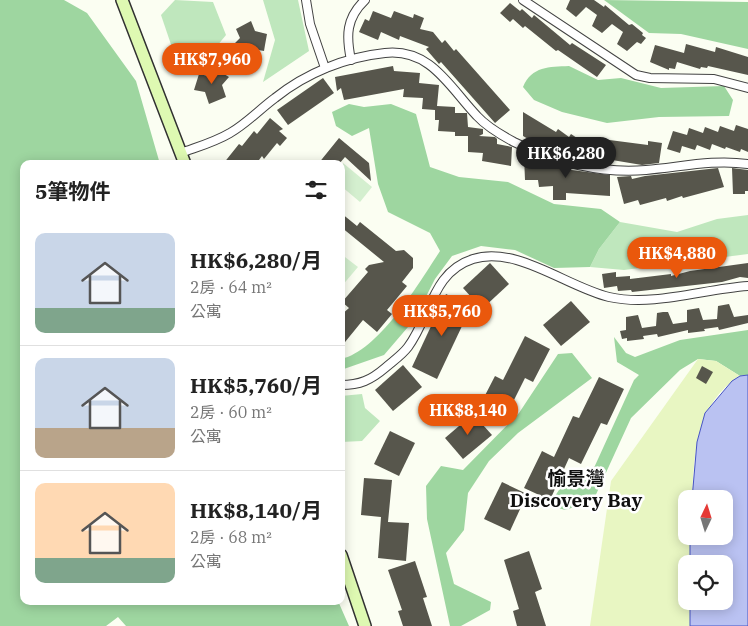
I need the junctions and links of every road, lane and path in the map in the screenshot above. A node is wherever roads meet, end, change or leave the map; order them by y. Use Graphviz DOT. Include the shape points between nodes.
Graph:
graph roads {
  1 [pos="122,0"];
  2 [pos="306,0"];
  3 [pos="365,0"];
  4 [pos="523,0"];
  5 [pos="352,60"];
  6 [pos="325,68"];
  7 [pos="748,88"];
  8 [pos="183,158"];
  9 [pos="748,164"];
  10 [pos="748,286"];
  11 [pos="345,385"];
  12 [pos="345,567"];
  13 [pos="365,626"];
  1 -- 8 [label="street"];
  2 -- 6 [label="street" via="310,24"];
  3 -- 5 [label="street" via="355,12 348,29"];
  4 -- 7 [label="street" via="636,75 714,78"];
  5 -- 6 [label="street"];
  5 -- 9 [label="street" via="389,52 419,58 439,72 477,117 492,129 524,146 574,163 638,171 707,162"];
  6 -- 8 [label="street" via="288,88 232,132"];
  10 -- 11 [label="street" via="626,300 596,293 512,258 477,257 458,265 442,280 414,337 400,355 366,382"];
  12 -- 13 [label="street"];
}
